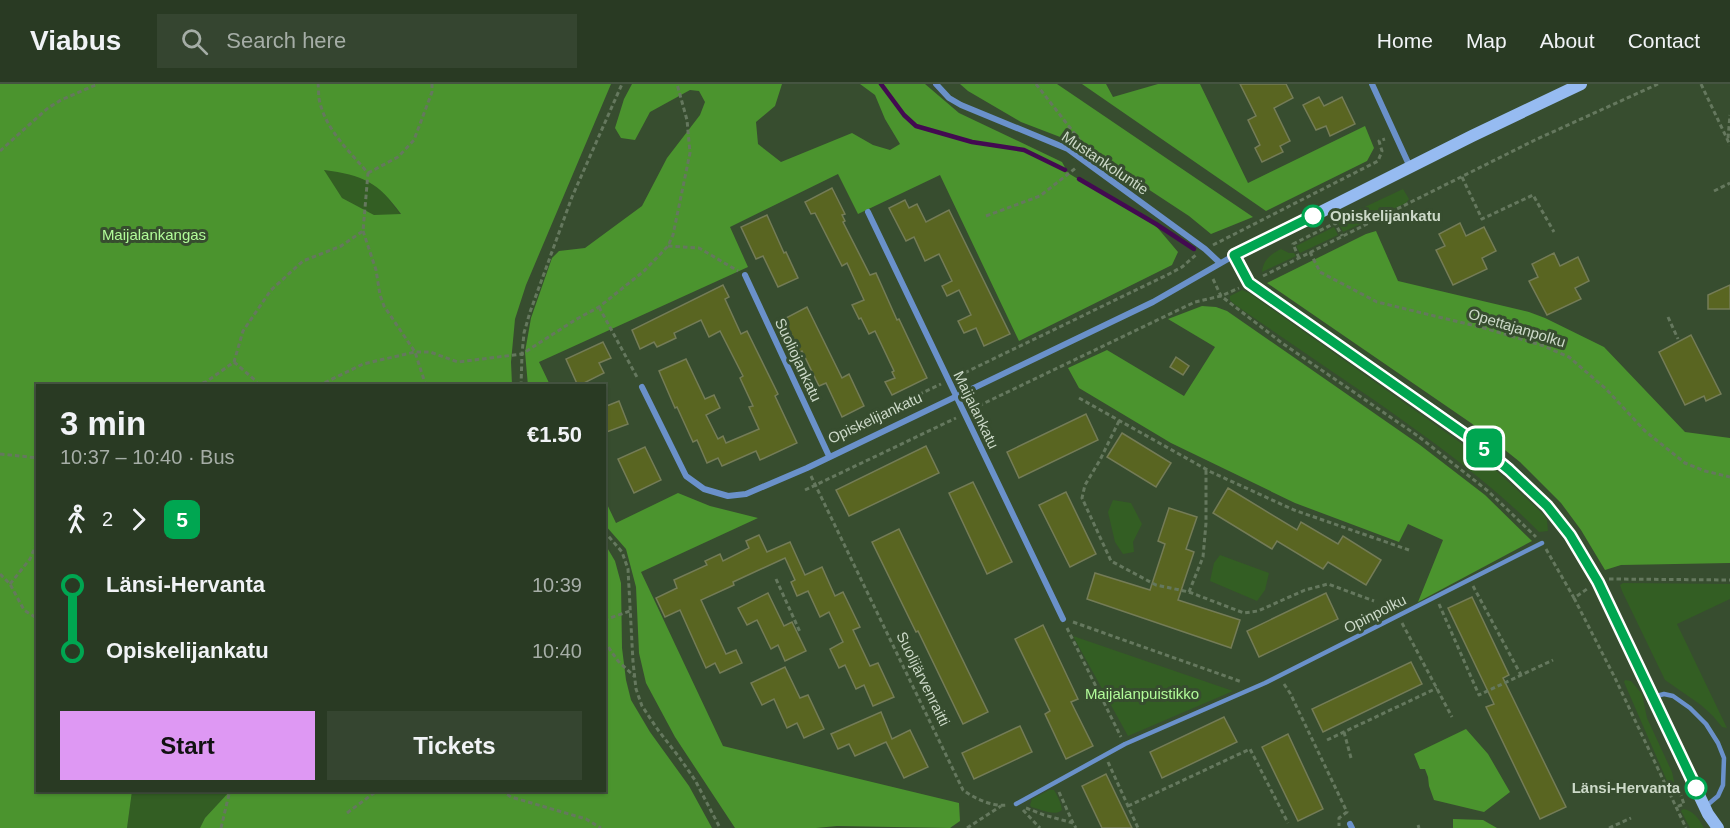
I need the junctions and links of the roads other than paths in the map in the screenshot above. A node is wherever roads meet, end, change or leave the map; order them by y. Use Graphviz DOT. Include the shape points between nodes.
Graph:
graph roads {
  1 [pos="936,84"];
  2 [pos="1372,84"];
  3 [pos="1581,84"];
  4 [pos="1411,168"];
  5 [pos="868,212"];
  6 [pos="1234,255"];
  7 [pos="1220,262"];
  8 [pos="745,274"];
  9 [pos="642,387"];
  10 [pos="956,396"];
  11 [pos="829,456"];
  12 [pos="1542,543"];
  13 [pos="1395,608"];
  14 [pos="1398,616"];
  15 [pos="1063,619"];
  16 [pos="1653,697"];
  17 [pos="1016,804"];
  18 [pos="1705,807"];
  19 [pos="1718,828"];
  1 -- 7 [label="street, Mustankoluntie" via="949,99 961,105 1088,158"];
  2 -- 4 [label="street"];
  3 -- 4 [label="main road, Opiskelijankatu"];
  4 -- 6 [label="main road, Opiskelijankatu"];
  5 -- 10 [label="street, Maijalankatu"];
  6 -- 7 [label="street, Opiskelijankatu"];
  6 -- 16 [label="main road" via="1249,283 1474,441 1547,506 1598,582"];
  7 -- 10 [label="street, Opiskelijankatu" via="1152,302"];
  8 -- 11 [label="street, Suoliojankatu"];
  9 -- 11 [label="street, Opiskelijankatu" via="686,476 704,489 728,496 746,494"];
  10 -- 11 [label="street, Opiskelijankatu"];
  10 -- 15 [label="street, Maijalankatu"];
  12 -- 14 [label="lane, Opinpolku"];
  13 -- 14 [label="lane"];
  14 -- 17 [label="lane, Opinpolku" via="1265,683 1125,744"];
  16 -- 18 [label="main road"];
  16 -- 18 [label="lane" via="1673,696 1690,708 1718,743 1724,758 1723,785"];
  18 -- 19 [label="main road"];
}
